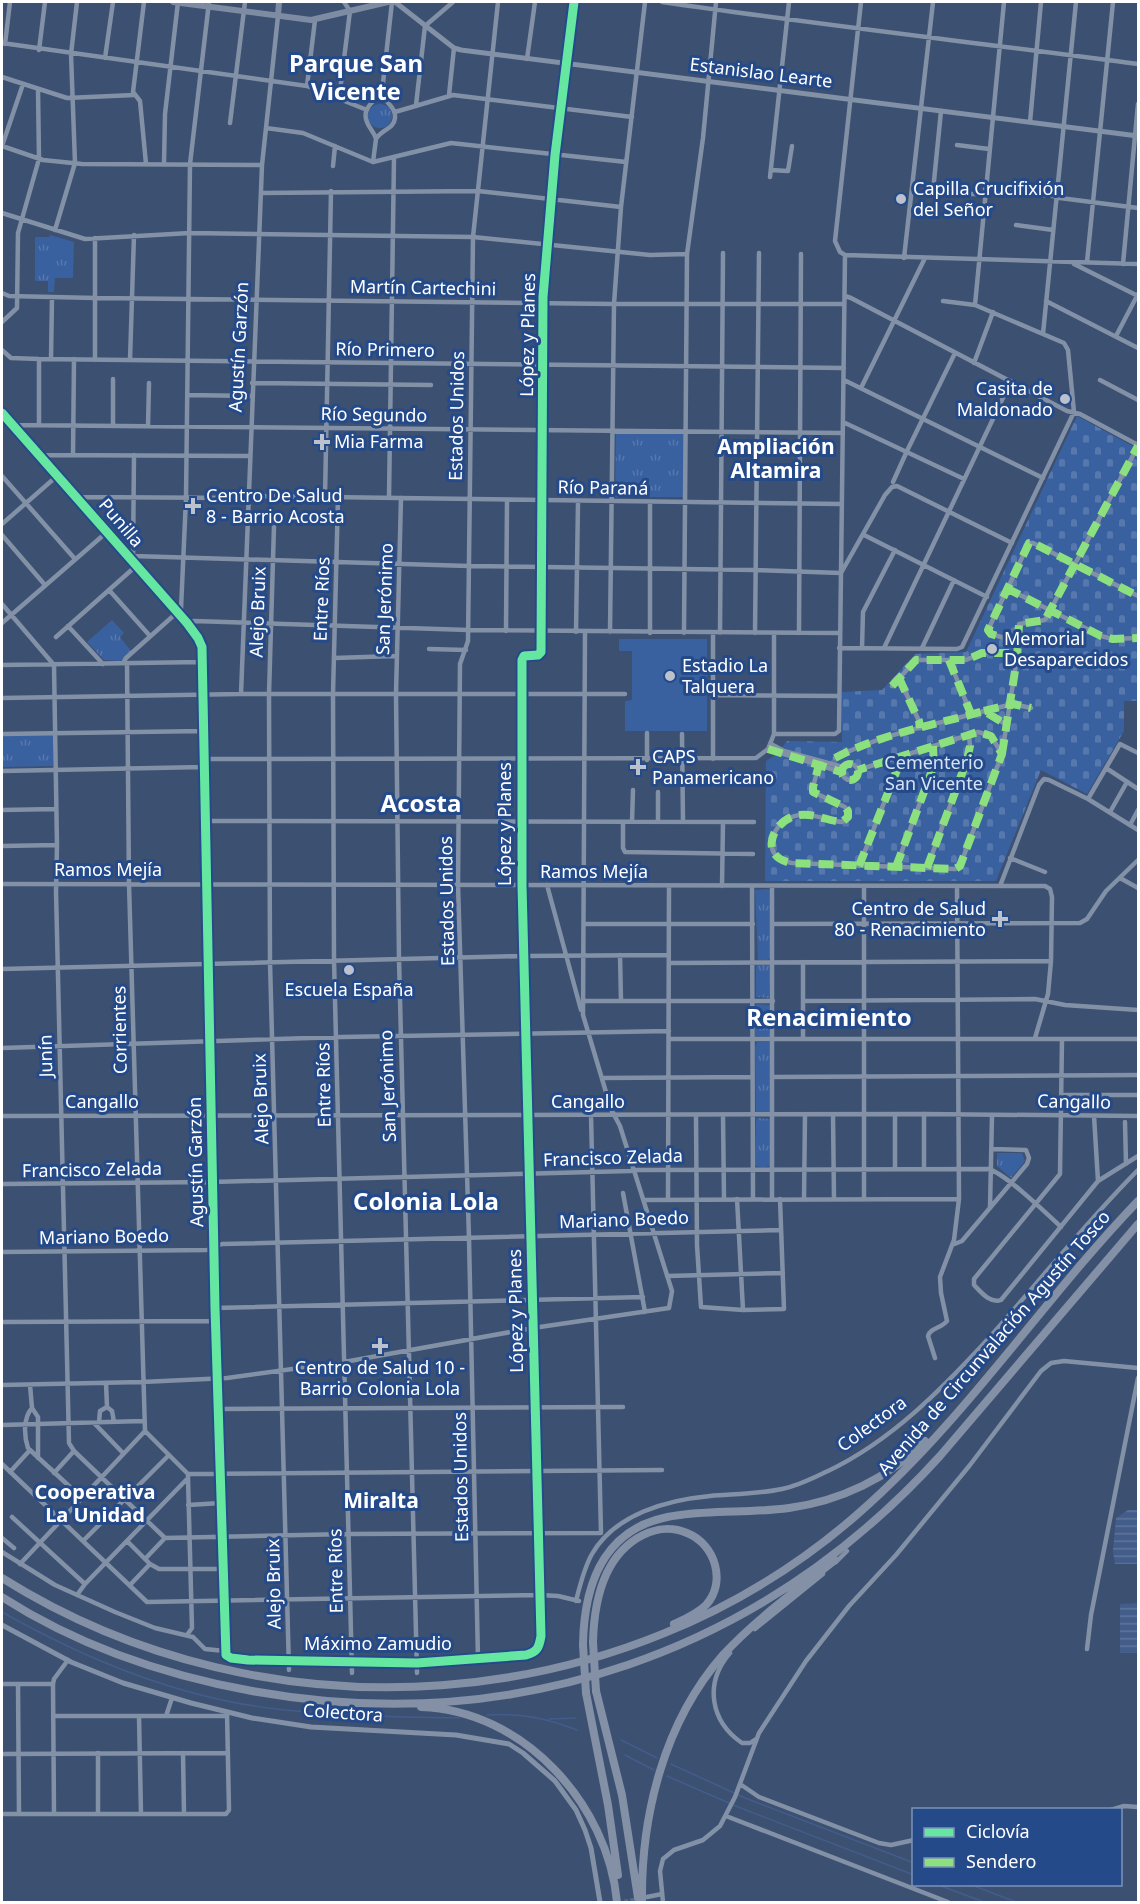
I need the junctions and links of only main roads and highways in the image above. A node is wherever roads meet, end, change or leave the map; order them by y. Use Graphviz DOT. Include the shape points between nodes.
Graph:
graph roads {
  1 [pos="173,2"];
  2 [pos="178,2"];
  3 [pos="279,2"];
  4 [pos="388,2"];
  5 [pos="209,4"];
  6 [pos="278,16"];
  7 [pos="1138,1201"];
  8 [pos="1138,1224"];
  9 [pos="982,1381"];
  10 [pos="950,1444"];
  11 [pos="2,1578"];
  12 [pos="2,1597"];
  13 [pos="527,1675"];
  14 [pos="357,1702"];
  15 [pos="642,1901"];
  16 [pos="619,1902"];
  1 -- 2 [label="main road"];
  2 -- 5 [label="main road"];
  3 -- 6 [label="main road, Agustín Garzón"];
  4 -- 6 [label="main road" via="315,20"];
  5 -- 6 [label="main road"];
  7 -- 9 [label="highway, Avenida de Circunvalación Agustín Tosco"];
  8 -- 10 [label="highway, Avenida de Circunvalación Agustín Tosco"];
  9 -- 13 [label="highway, Avenida de Circunvalación Agustín Tosco" via="881,1493 838,1531 774,1577 711,1613 658,1636 589,1661"];
  9 -- 16 [label="highway, bridge" via="911,1454 851,1491 789,1508 665,1517 626,1535 603,1558 585,1609 583,1646 586,1693 610,1820"];
  10 -- 14 [label="highway, Avenida de Circunvalación Agustín Tosco" via="885,1511 829,1559 769,1599 689,1640 590,1678 520,1693 442,1702"];
  10 -- 15 [label="highway" via="912,1492 748,1631 718,1661 694,1695 670,1742 650,1807 643,1853"];
  11 -- 13 [label="highway, Avenida de Circunvalación Agustín Tosco" via="66,1614 118,1637 186,1660 256,1676 328,1685 407,1687"];
  12 -- 14 [label="highway, Avenida de Circunvalación Agustín Tosco" via="73,1636 181,1675 266,1694"];
  13 -- 15 [label="highway, bridge" via="624,1645 697,1613 709,1601 716,1583 715,1563 706,1546 688,1533 665,1528 629,1543 603,1581 596,1608 593,1642 596,1690 622,1795"];
  14 -- 16 [label="highway" via="462,1714 501,1730 537,1754 569,1785 597,1829 611,1864"];
}
